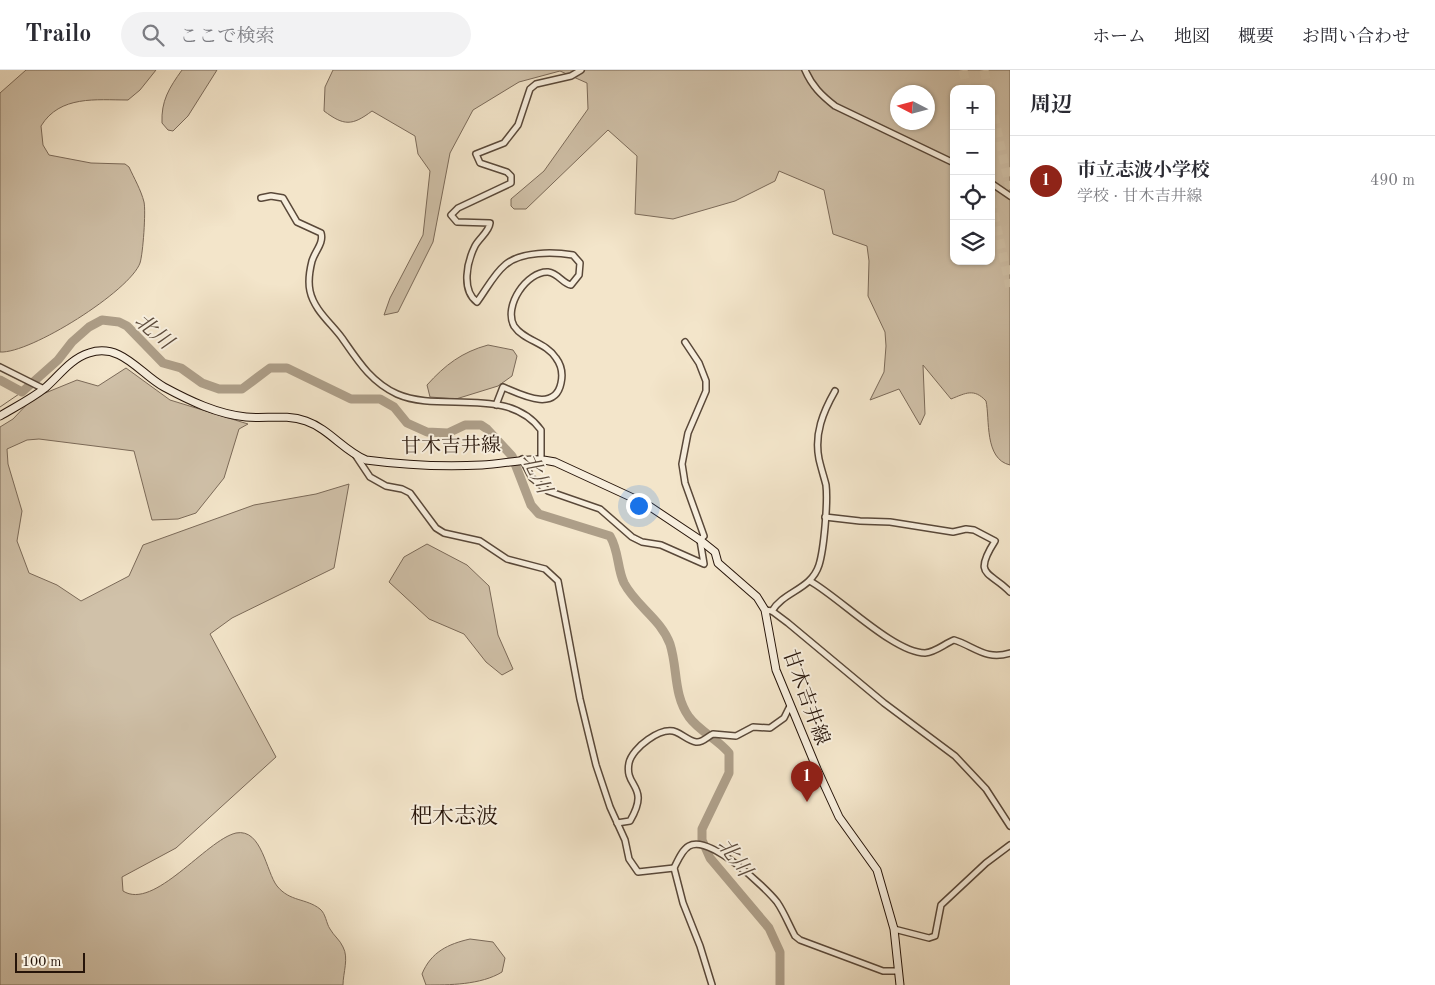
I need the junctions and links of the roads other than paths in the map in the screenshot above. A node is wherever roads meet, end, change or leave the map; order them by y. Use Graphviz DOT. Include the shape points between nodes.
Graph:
graph roads {
  1 [pos="581,70"];
  2 [pos="805,70"];
  3 [pos="950,161"];
  4 [pos="995,186"];
  5 [pos="1010,196"];
  6 [pos="261,198"];
  7 [pos="686,342"];
  8 [pos="0,367"];
  9 [pos="44,389"];
  10 [pos="835,391"];
  11 [pos="496,405"];
  12 [pos="0,416"];
  13 [pos="356,456"];
  14 [pos="522,459"];
  15 [pos="541,459"];
  16 [pos="825,517"];
  17 [pos="700,540"];
  18 [pos="810,581"];
  19 [pos="1010,592"];
  20 [pos="769,610"];
  21 [pos="1010,653"];
  22 [pos="790,706"];
  23 [pos="617,824"];
  24 [pos="1010,826"];
  25 [pos="1010,844"];
  26 [pos="674,868"];
  27 [pos="894,929"];
  28 [pos="898,971"];
  29 [pos="712,985"];
  30 [pos="900,985"];
  1 -- 11 [label="street" via="571,76 536,84 530,89 522,116 504,142 476,154 480,163 507,172 511,176 511,184 458,208 451,215 458,222 490,223 470,260 468,291 477,302 504,266 514,259 563,253 573,254 580,263 579,275 571,285 545,272 522,288 512,305 511,316 520,333 545,347 558,361 562,374 557,394 547,399 535,399 503,386"];
  2 -- 3 [label="street" via="820,95 835,106"];
  4 -- 5 [label="street"];
  6 -- 11 [label="street" via="283,198 297,222 321,233 322,240 312,262 310,292 319,310 374,380 408,398"];
  7 -- 17 [label="street" via="706,381 706,391 688,434 682,464 685,483 704,536"];
  8 -- 9 [label="street"];
  9 -- 12 [label="main road, 甘木吉井線"];
  9 -- 13 [label="main road, 甘木吉井線" via="70,363 89,352 113,352 163,386 219,412 307,421"];
  10 -- 16 [label="street" via="818,431 818,458 826,484"];
  11 -- 15 [label="street" via="521,414 538,426 542,436"];
  13 -- 14 [label="main road, 甘木吉井線" via="382,462 439,465 484,465"];
  13 -- 23 [label="street" via="370,477 410,493 436,528 444,533 480,540 507,559 545,569 558,581 586,728"];
  14 -- 15 [label="main road, 甘木吉井線"];
  14 -- 17 [label="street" via="540,486 600,509 642,542 674,550 701,565 705,561"];
  15 -- 17 [label="main road, 甘木吉井線" via="555,462 646,504"];
  16 -- 18 [label="street" via="820,564"];
  16 -- 19 [label="street" via="890,522 953,532 974,530 995,541 984,568 987,575"];
  17 -- 20 [label="main road, 甘木吉井線" via="715,552 718,563"];
  18 -- 20 [label="street" via="785,595"];
  18 -- 21 [label="street" via="911,651 930,652 954,640 980,653"];
  20 -- 22 [label="main road, 甘木吉井線" via="776,670"];
  20 -- 24 [label="street" via="955,756 986,789"];
  22 -- 23 [label="street" via="784,718 773,726 753,727 736,736 713,734 696,742 674,731 649,737 629,761 639,797 638,806 630,821"];
  22 -- 27 [label="main road, 甘木吉井線" via="838,817 877,870"];
  23 -- 26 [label="street" via="629,859 638,872"];
  25 -- 27 [label="street" via="941,905 935,936 929,938"];
  26 -- 28 [label="street" via="690,846 702,844 717,849 768,892 800,940 883,971"];
  26 -- 29 [label="street" via="683,904"];
  27 -- 28 [label="main road, 甘木吉井線"];
  28 -- 30 [label="main road, 甘木吉井線"];
}
